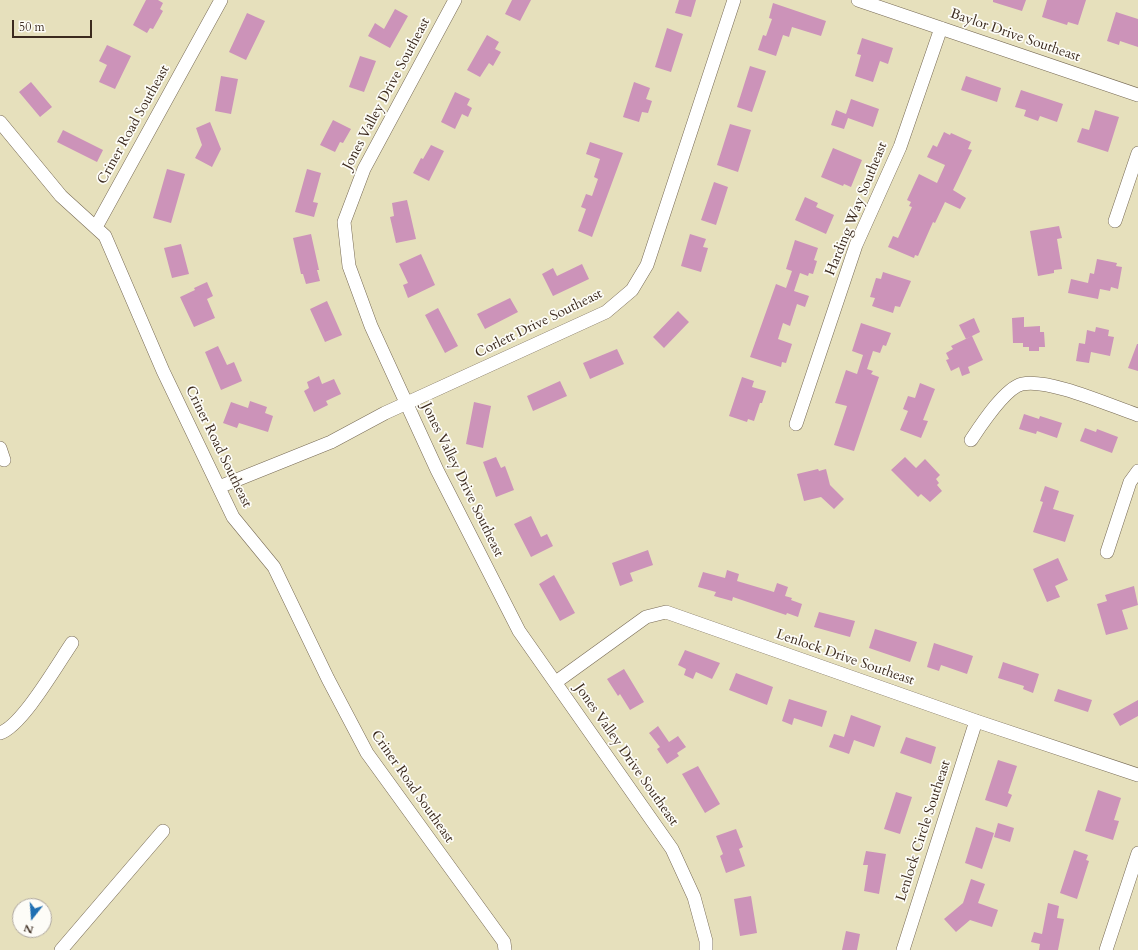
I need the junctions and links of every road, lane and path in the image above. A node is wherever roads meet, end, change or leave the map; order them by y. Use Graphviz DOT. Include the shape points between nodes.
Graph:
graph roads {
  1 [pos="221,0"];
  2 [pos="455,0"];
  3 [pos="734,0"];
  4 [pos="858,0"];
  5 [pos="941,28"];
  6 [pos="1138,95"];
  7 [pos="0,122"];
  8 [pos="1138,153"];
  9 [pos="1115,221"];
  10 [pos="96,227"];
  11 [pos="407,403"];
  12 [pos="1138,415"];
  13 [pos="796,424"];
  14 [pos="970,440"];
  15 [pos="1138,471"];
  16 [pos="219,487"];
  17 [pos="1107,552"];
  18 [pos="72,643"];
  19 [pos="556,682"];
  20 [pos="976,721"];
  21 [pos="0,733"];
  22 [pos="1138,775"];
  23 [pos="163,831"];
  24 [pos="1138,852"];
  25 [pos="61,950"];
  26 [pos="505,950"];
  27 [pos="706,950"];
  28 [pos="903,950"];
  29 [pos="1106,950"];
  1 -- 10 [label="street, Criner Road Southeast"];
  2 -- 11 [label="street, Jones Valley Drive Southeast" via="364,169 344,222 349,266 371,326"];
  3 -- 11 [label="street, Corlett Drive Southeast" via="647,265 632,290 606,312"];
  4 -- 5 [label="street, Baylor Drive Southeast"];
  5 -- 6 [label="street, Baylor Drive Southeast"];
  5 -- 13 [label="street, Harding Way Southeast" via="900,147 856,245"];
  7 -- 10 [label="street" via="61,196"];
  8 -- 9 [label="street"];
  10 -- 16 [label="street, Criner Road Southeast" via="105,236 163,371"];
  11 -- 16 [label="street, Corlett Drive Southeast" via="331,442"];
  11 -- 19 [label="street, Jones Valley Drive Southeast" via="437,470 519,631"];
  12 -- 14 [label="street" via="1045,385 1022,384 999,400"];
  15 -- 17 [label="street" via="1130,482"];
  16 -- 26 [label="street, Criner Road Southeast" via="233,518 274,566 367,753 504,942"];
  18 -- 21 [label="street" via="28,709 8,730"];
  19 -- 20 [label="street, Lenlock Drive Southeast" via="646,617 666,612"];
  19 -- 27 [label="street, Jones Valley Drive Southeast" via="672,849 694,897"];
  20 -- 22 [label="street, Lenlock Drive Southeast"];
  20 -- 28 [label="street, Lenlock Circle Southeast"];
  23 -- 25 [label="street"];
  24 -- 29 [label="street"];
}
